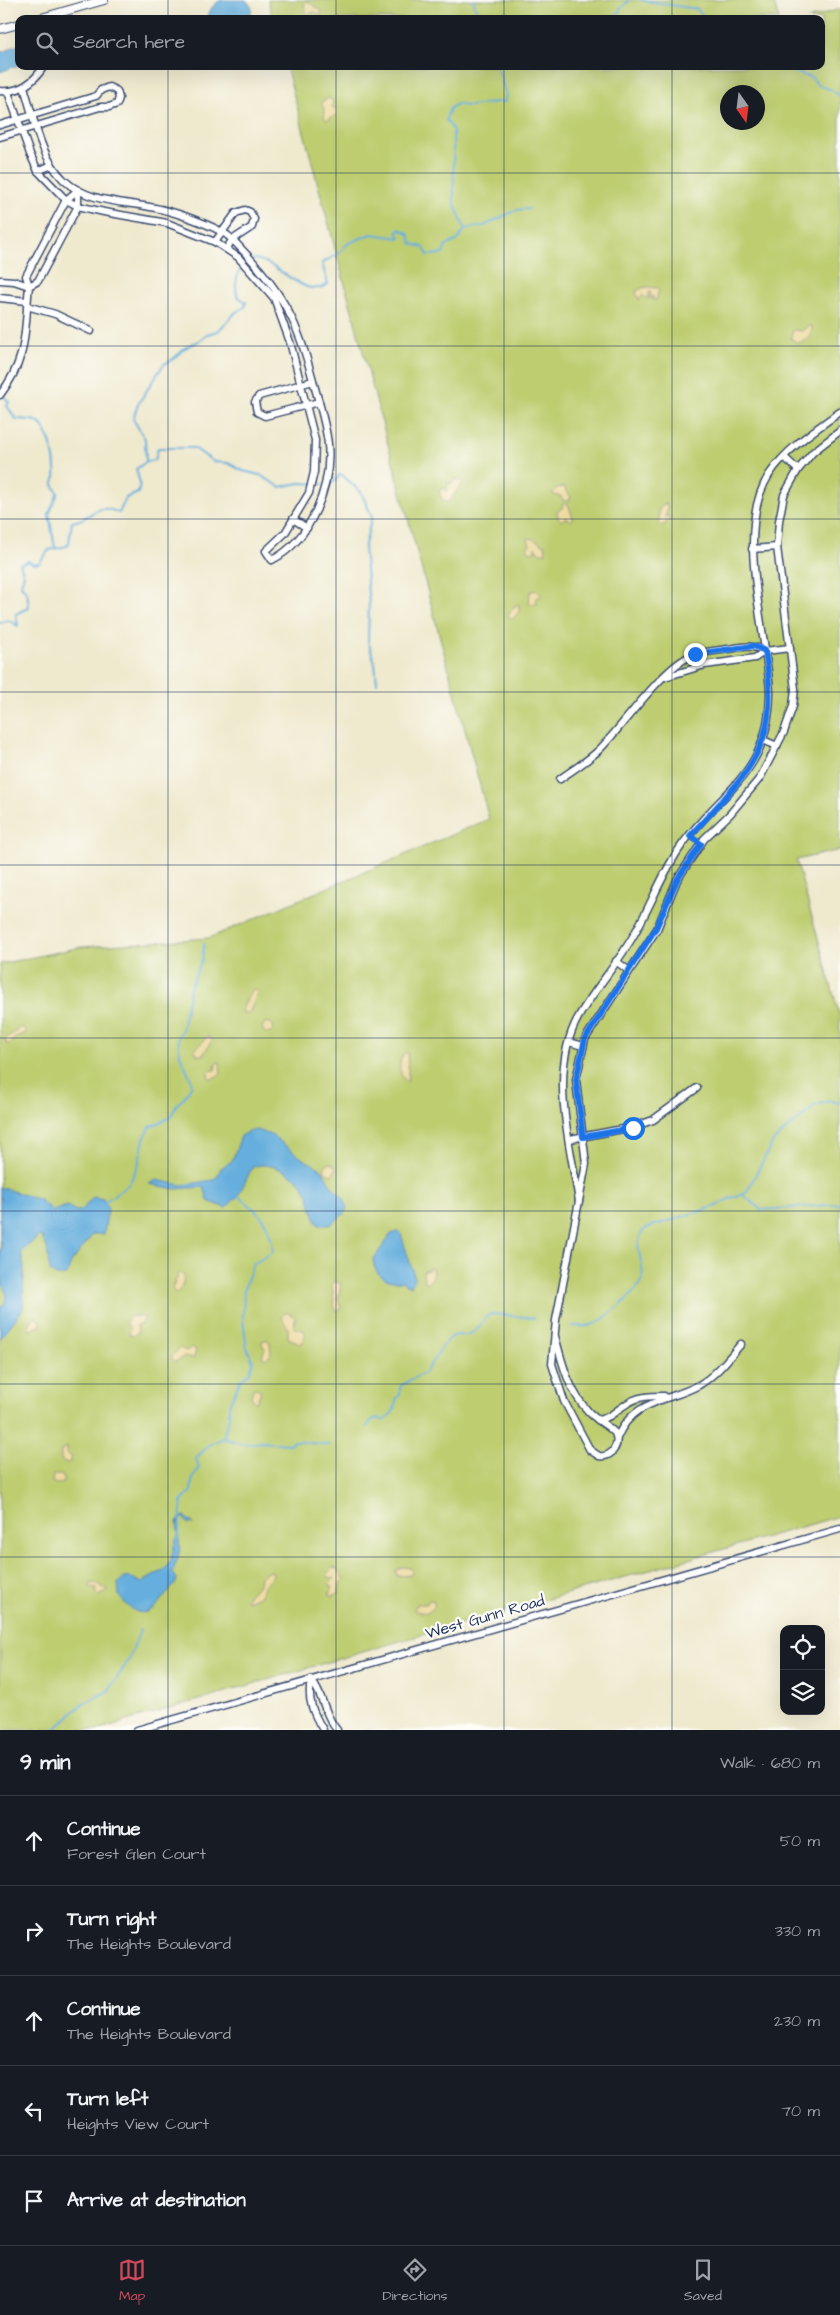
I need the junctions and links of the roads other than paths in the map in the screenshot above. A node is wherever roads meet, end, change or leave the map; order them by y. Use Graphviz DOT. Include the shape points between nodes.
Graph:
graph roads {
  1 [pos="104,0"];
  2 [pos="52,15"];
  3 [pos="15,25"];
  4 [pos="0,29"];
  5 [pos="42,70"];
  6 [pos="24,87"];
  7 [pos="0,91"];
  8 [pos="8,92"];
  9 [pos="33,115"];
  10 [pos="18,119"];
  11 [pos="0,125"];
  12 [pos="37,127"];
  13 [pos="22,130"];
  14 [pos="0,137"];
  15 [pos="52,165"];
  16 [pos="38,171"];
  17 [pos="78,190"];
  18 [pos="66,200"];
  19 [pos="78,206"];
  20 [pos="146,206"];
  21 [pos="144,218"];
  22 [pos="221,231"];
  23 [pos="232,240"];
  24 [pos="215,242"];
  25 [pos="226,248"];
  26 [pos="0,280"];
  27 [pos="267,283"];
  28 [pos="29,286"];
  29 [pos="0,298"];
  30 [pos="27,303"];
  31 [pos="91,331"];
  32 [pos="313,381"];
  33 [pos="301,384"];
  34 [pos="0,395"];
  35 [pos="319,402"];
  36 [pos="306,406"];
  37 [pos="840,412"];
  38 [pos="840,430"];
  39 [pos="328,452"];
  40 [pos="315,454"];
  41 [pos="784,457"];
  42 [pos="798,470"];
  43 [pos="293,520"];
  44 [pos="307,528"];
  45 [pos="777,547"];
  46 [pos="752,549"];
  47 [pos="790,648"];
  48 [pos="765,651"];
  49 [pos="665,677"];
  50 [pos="763,740"];
  51 [pos="777,746"];
  52 [pos="560,778"];
  53 [pos="690,836"];
  54 [pos="701,844"];
  55 [pos="616,961"];
  56 [pos="629,970"];
  57 [pos="568,1042"];
  58 [pos="583,1046"];
  59 [pos="697,1088"];
  60 [pos="583,1137"];
  61 [pos="570,1139"];
  62 [pos="579,1201"];
  63 [pos="555,1336"];
  64 [pos="741,1344"];
  65 [pos="667,1396"];
  66 [pos="598,1420"];
  67 [pos="617,1438"];
  68 [pos="840,1529"];
  69 [pos="311,1680"];
  70 [pos="330,1722"];
  71 [pos="322,1728"];
  72 [pos="137,1730"];
  73 [pos="337,1730"];
  1 -- 2 [label="street"];
  3 -- 4 [label="street"];
  5 -- 6 [label="street" via="37,78"];
  6 -- 8 [label="street"];
  6 -- 9 [label="street"];
  7 -- 8 [label="street"];
  8 -- 10 [label="street"];
  9 -- 10 [label="street"];
  9 -- 12 [label="street"];
  9 -- 12 [label="street" via="96,96 109,87 119,98 117,104 109,107"];
  10 -- 11 [label="street"];
  10 -- 13 [label="street"];
  12 -- 13 [label="street"];
  12 -- 15 [label="street"];
  13 -- 14 [label="street"];
  13 -- 16 [label="street"];
  15 -- 16 [label="street"];
  15 -- 17 [label="street"];
  16 -- 18 [label="street"];
  17 -- 18 [label="street"];
  17 -- 19 [label="street"];
  17 -- 20 [label="street" via="94,197"];
  18 -- 19 [label="street"];
  18 -- 28 [label="street" via="26,276"];
  19 -- 21 [label="street"];
  19 -- 28 [label="street" via="38,281"];
  20 -- 21 [label="street"];
  20 -- 22 [label="street"];
  21 -- 24 [label="street" via="167,223"];
  22 -- 23 [label="street"];
  22 -- 23 [label="street" via="236,213 250,212 254,219 252,227"];
  22 -- 24 [label="street"];
  23 -- 25 [label="street"];
  23 -- 27 [label="street"];
  24 -- 25 [label="street"];
  25 -- 27 [label="street"];
  26 -- 28 [label="street"];
  27 -- 32 [label="street" via="290,311"];
  27 -- 33 [label="street" via="284,322"];
  28 -- 30 [label="street"];
  29 -- 30 [label="street"];
  30 -- 31 [label="street"];
  30 -- 34 [label="street" via="26,338 20,364"];
  32 -- 33 [label="street"];
  32 -- 35 [label="street"];
  33 -- 36 [label="street"];
  33 -- 36 [label="street" via="259,396 255,402 256,412 265,416"];
  35 -- 36 [label="street"];
  35 -- 39 [label="street"];
  36 -- 40 [label="street" via="315,440"];
  37 -- 41 [label="street"];
  38 -- 42 [label="street" via="813,452"];
  39 -- 40 [label="street"];
  39 -- 44 [label="street" via="326,477"];
  40 -- 43 [label="street" via="310,493"];
  41 -- 42 [label="street"];
  41 -- 46 [label="street" via="769,475 758,498"];
  42 -- 45 [label="street" via="784,496"];
  43 -- 44 [label="street"];
  43 -- 44 [label="street" via="285,533 266,551 272,560 283,555"];
  45 -- 46 [label="street"];
  45 -- 47 [label="street"];
  46 -- 48 [label="street"];
  47 -- 48 [label="street"];
  47 -- 51 [label="street" via="794,699"];
  48 -- 49 [label="street" via="750,660 705,665"];
  48 -- 49 [label="street" via="754,646 695,654 684,659"];
  48 -- 50 [label="street" via="770,709"];
  49 -- 52 [label="street" via="599,750"];
  50 -- 51 [label="street"];
  50 -- 53 [label="street" via="748,772"];
  51 -- 54 [label="street" via="760,778"];
  53 -- 54 [label="street"];
  53 -- 55 [label="street" via="665,872 636,932"];
  54 -- 56 [label="street" via="677,880 656,928"];
  55 -- 56 [label="street"];
  55 -- 57 [label="street" via="579,1016"];
  56 -- 58 [label="street" via="592,1026"];
  57 -- 58 [label="street"];
  57 -- 61 [label="street" via="562,1083"];
  58 -- 60 [label="street" via="576,1080"];
  59 -- 60 [label="street" via="653,1120 633,1128"];
  60 -- 61 [label="street"];
  60 -- 62 [label="street" via="586,1171"];
  61 -- 62 [label="street"];
  62 -- 63 [label="street"];
  63 -- 66 [label="street" via="573,1389 587,1411"];
  63 -- 67 [label="street" via="552,1357 556,1381 590,1450 599,1456 607,1456 614,1451"];
  64 -- 65 [label="street" via="711,1377"];
  65 -- 66 [label="street" via="640,1397 611,1416"];
  65 -- 67 [label="street" via="631,1416"];
  66 -- 67 [label="street"];
  68 -- 69 [label="street, West Gunn Road"];
  69 -- 70 [label="street" via="319,1689"];
  69 -- 71 [label="street" via="312,1710"];
  69 -- 72 [label="street, West Gunn Road"];
  70 -- 71 [label="street"];
  70 -- 73 [label="street"];
}
